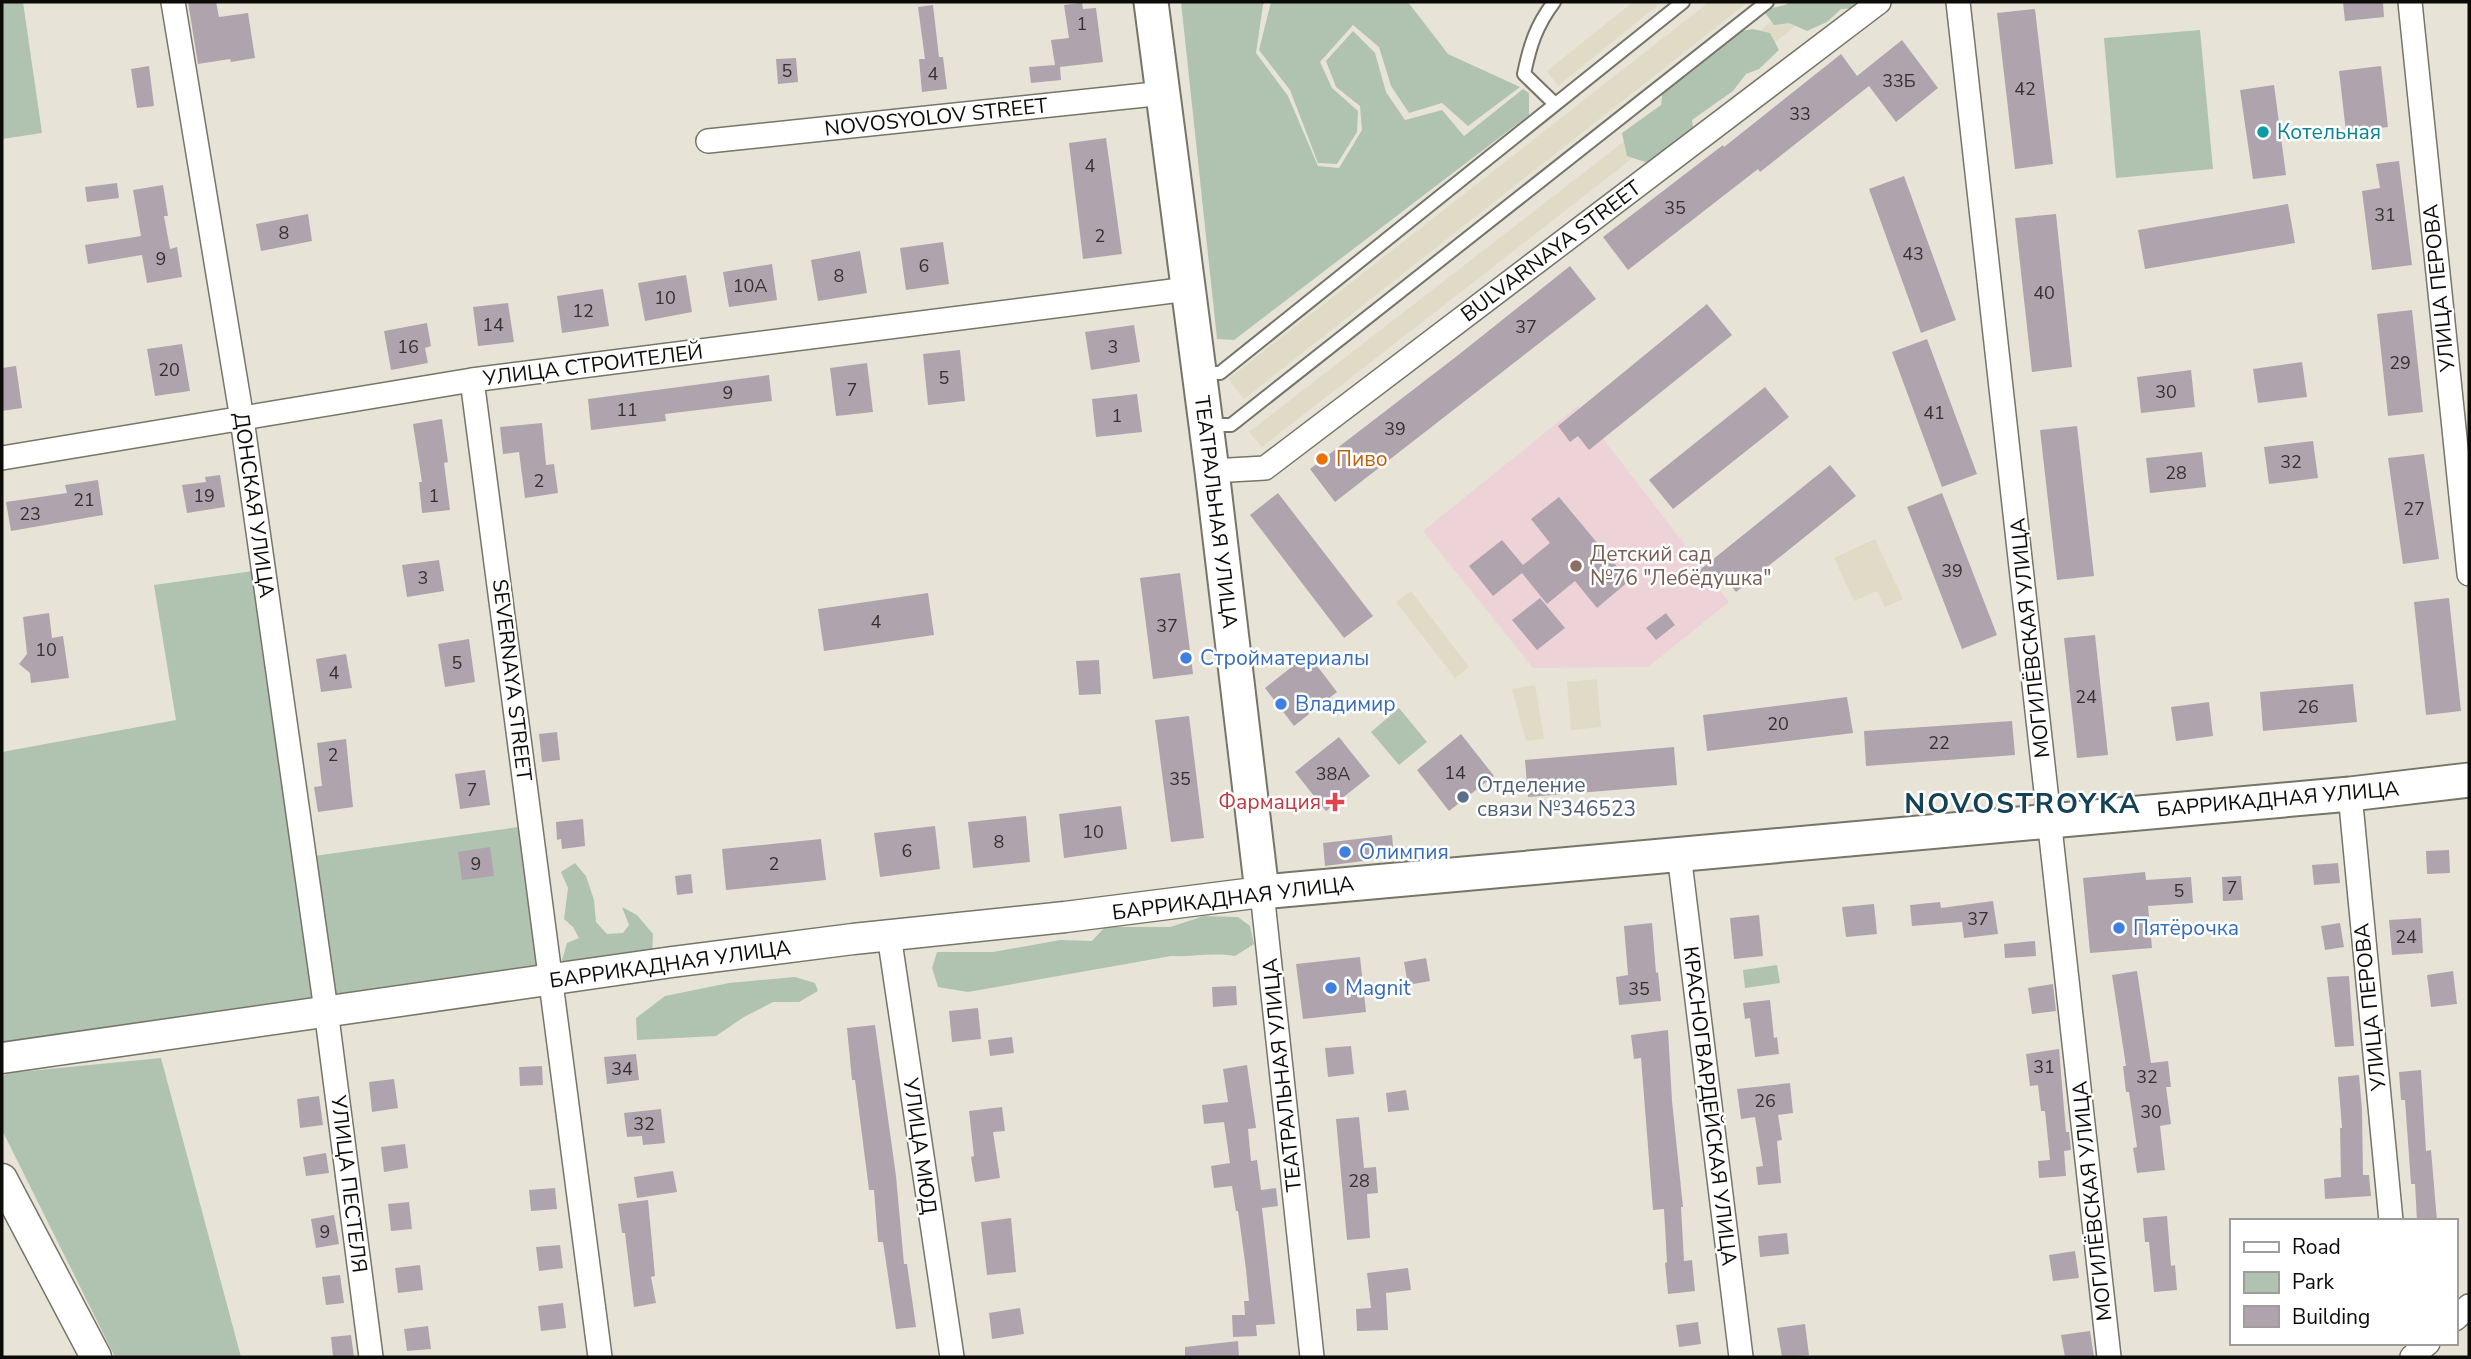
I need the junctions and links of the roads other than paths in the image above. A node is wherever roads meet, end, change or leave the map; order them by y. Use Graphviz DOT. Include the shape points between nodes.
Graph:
graph roads {
  1 [pos="173,2"];
  2 [pos="1151,2"];
  3 [pos="1555,2"];
  4 [pos="1683,2"];
  5 [pos="1767,2"];
  6 [pos="1879,2"];
  7 [pos="1958,2"];
  8 [pos="2410,2"];
  9 [pos="1164,93"];
  10 [pos="1555,104"];
  11 [pos="708,141"];
  12 [pos="1188,289"];
  13 [pos="1198,374"];
  14 [pos="472,380"];
  15 [pos="242,419"];
  16 [pos="1205,426"];
  17 [pos="2,458"];
  18 [pos="1212,471"];
  19 [pos="2469,574"];
  20 [pos="2469,780"];
  21 [pos="2350,794"];
  22 [pos="2051,821"];
  23 [pos="1679,855"];
  24 [pos="1262,892"];
  25 [pos="889,935"];
  26 [pos="551,981"];
  27 [pos="326,1010"];
  28 [pos="2,1058"];
  29 [pos="2,1179"];
  30 [pos="2391,1219"];
  31 [pos="2426,1345"];
  32 [pos="96,1357"];
  33 [pos="371,1357"];
  34 [pos="600,1357"];
  35 [pos="952,1357"];
  36 [pos="1312,1357"];
  37 [pos="1741,1357"];
  38 [pos="2109,1357"];
  39 [pos="2412,1357"];
  1 -- 15 [label="street, ДОНСКАЯ УЛИЦА"];
  2 -- 9 [label="main road, ТЕАТРАЛЬНАЯ УЛИЦА"];
  3 -- 10 [label="lane" via="1539,22 1524,74"];
  4 -- 10 [label="lane"];
  5 -- 16 [label="lane" via="1231,425"];
  6 -- 18 [label="street, BULVARNAYA STREET" via="1265,468"];
  7 -- 22 [label="street, МОГИЛЁВСКАЯ УЛИЦА"];
  8 -- 19 [label="street, УЛИЦА ПЕРОВА"];
  9 -- 11 [label="street, NOVOSYOLOV STREET"];
  9 -- 12 [label="main road, ТЕАТРАЛЬНАЯ УЛИЦА"];
  10 -- 13 [label="lane" via="1220,373"];
  12 -- 13 [label="main road, ТЕАТРАЛЬНАЯ УЛИЦА"];
  12 -- 14 [label="street, УЛИЦА СТРОИТЕЛЕЙ"];
  13 -- 16 [label="main road, ТЕАТРАЛЬНАЯ УЛИЦА"];
  14 -- 15 [label="street, УЛИЦА СТРОИТЕЛЕЙ"];
  14 -- 26 [label="street, SEVERNAYA STREET"];
  15 -- 17 [label="street, УЛИЦА СТРОИТЕЛЕЙ"];
  15 -- 27 [label="street, ДОНСКАЯ УЛИЦА"];
  16 -- 18 [label="main road, ТЕАТРАЛЬНАЯ УЛИЦА"];
  18 -- 24 [label="main road, ТЕАТРАЛЬНАЯ УЛИЦА"];
  20 -- 21 [label="main road, БАРРИКАДНАЯ УЛИЦА"];
  21 -- 22 [label="main road, БАРРИКАДНАЯ УЛИЦА"];
  21 -- 30 [label="street, УЛИЦА ПЕРОВА"];
  22 -- 23 [label="main road, БАРРИКАДНАЯ УЛИЦА"];
  22 -- 38 [label="street, МОГИЛЁВСКАЯ УЛИЦА"];
  23 -- 24 [label="main road, БАРРИКАДНАЯ УЛИЦА"];
  23 -- 37 [label="street, КРАСНОГВАРДЕЙСКАЯ УЛИЦА"];
  24 -- 25 [label="street, БАРРИКАДНАЯ УЛИЦА"];
  24 -- 36 [label="street, ТЕАТРАЛЬНАЯ УЛИЦА"];
  25 -- 26 [label="street, БАРРИКАДНАЯ УЛИЦА"];
  25 -- 35 [label="street, УЛИЦА МЮД"];
  26 -- 27 [label="street, БАРРИКАДНАЯ УЛИЦА"];
  26 -- 34 [label="street, SEVERNAYA STREET"];
  27 -- 28 [label="street, БАРРИКАДНАЯ УЛИЦА"];
  27 -- 33 [label="street, УЛИЦА ПЕСТЕЛЯ"];
  29 -- 32 [label="street"];
  31 -- 39 [label="street"];
}
